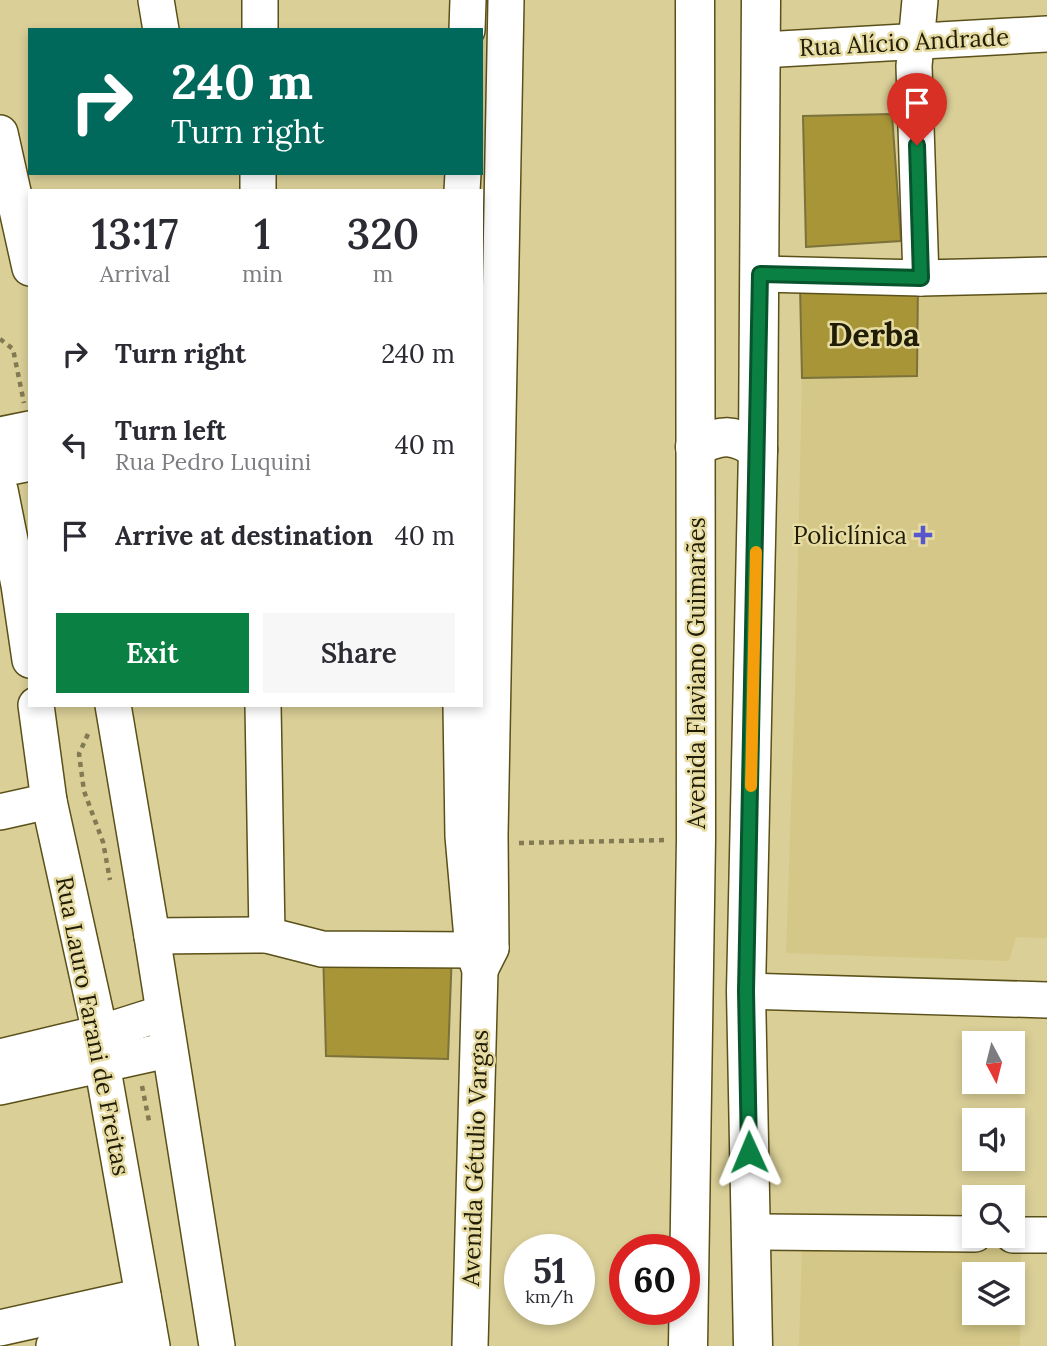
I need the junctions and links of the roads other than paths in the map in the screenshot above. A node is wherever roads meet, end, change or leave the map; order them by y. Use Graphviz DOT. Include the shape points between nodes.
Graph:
graph roads {
  1 [pos="156,0"];
  2 [pos="260,0"];
  3 [pos="468,0"];
  4 [pos="506,0"];
  5 [pos="695,0"];
  6 [pos="761,0"];
  7 [pos="920,0"];
  8 [pos="161,28"];
  9 [pos="260,28"];
  10 [pos="467,28"];
  11 [pos="1047,34"];
  12 [pos="916,42"];
  13 [pos="761,50"];
  14 [pos="11,140"];
  15 [pos="28,255"];
  16 [pos="760,274"];
  17 [pos="1047,275"];
  18 [pos="921,278"];
  19 [pos="758,341"];
  20 [pos="696,343"];
  21 [pos="490,383"];
  22 [pos="22,439"];
  23 [pos="695,447"];
  24 [pos="758,450"];
  25 [pos="0,469"];
  26 [pos="0,491"];
  27 [pos="10,587"];
  28 [pos="28,653"];
  29 [pos="36,707"];
  30 [pos="113,707"];
  31 [pos="262,707"];
  32 [pos="461,707"];
  33 [pos="49,801"];
  34 [pos="0,812"];
  35 [pos="481,838"];
  36 [pos="267,935"];
  37 [pos="152,936"];
  38 [pos="482,956"];
  39 [pos="746,991"];
  40 [pos="1047,1000"];
  41 [pos="163,1013"];
  42 [pos="101,1049"];
  43 [pos="168,1050"];
  44 [pos="0,1057"];
  45 [pos="0,1087"];
  46 [pos="750,1232"];
  47 [pos="962,1234"];
  48 [pos="1025,1235"];
  49 [pos="1047,1235"];
  50 [pos="148,1322"];
  51 [pos="0,1328"];
  52 [pos="54,1346"];
  53 [pos="216,1346"];
  54 [pos="470,1346"];
  55 [pos="688,1346"];
  56 [pos="752,1346"];
  1 -- 8 [label="street"];
  2 -- 9 [label="street"];
  3 -- 10 [label="street"];
  4 -- 21 [label="street, Avenida Gétulio Vargas"];
  5 -- 20 [label="main road, Avenida Flaviano Guimarães"];
  6 -- 13 [label="main road"];
  7 -- 12 [label="street"];
  11 -- 12 [label="street, Rua Alício Andrade"];
  12 -- 13 [label="street, Rua Alício Andrade"];
  12 -- 18 [label="street"];
  13 -- 16 [label="main road"];
  14 -- 15 [label="street"];
  16 -- 18 [label="street"];
  16 -- 19 [label="main road"];
  17 -- 18 [label="street"];
  19 -- 20 [label="main road" via="732,360"];
  19 -- 24 [label="main road"];
  20 -- 23 [label="main road, Avenida Flaviano Guimarães"];
  21 -- 35 [label="street, Avenida Gétulio Vargas"];
  22 -- 25 [label="street"];
  23 -- 24 [label="main road" via="728,437"];
  23 -- 55 [label="main road, Avenida Flaviano Guimarães" via="696,839"];
  24 -- 39 [label="main road"];
  26 -- 27 [label="street"];
  27 -- 28 [label="street"];
  29 -- 33 [label="street, Rua Lauro Farani de Freitas"];
  30 -- 37 [label="street"];
  31 -- 36 [label="street"];
  32 -- 35 [label="street, Avenida Gétulio Vargas"];
  33 -- 34 [label="street"];
  33 -- 42 [label="street, Rua Lauro Farani de Freitas"];
  35 -- 38 [label="street, Avenida Gétulio Vargas"];
  36 -- 37 [label="street"];
  36 -- 38 [label="street" via="322,949"];
  37 -- 41 [label="street"];
  38 -- 54 [label="street, Avenida Gétulio Vargas"];
  39 -- 40 [label="street"];
  39 -- 46 [label="main road"];
  41 -- 42 [label="street"];
  41 -- 43 [label="street"];
  42 -- 43 [label="street"];
  42 -- 44 [label="street"];
  42 -- 45 [label="street"];
  42 -- 50 [label="street, Rua Lauro Farani de Freitas"];
  43 -- 53 [label="street"];
  46 -- 47 [label="street"];
  46 -- 56 [label="main road"];
  48 -- 49 [label="street"];
  50 -- 51 [label="street"];
  50 -- 52 [label="street"];
}
